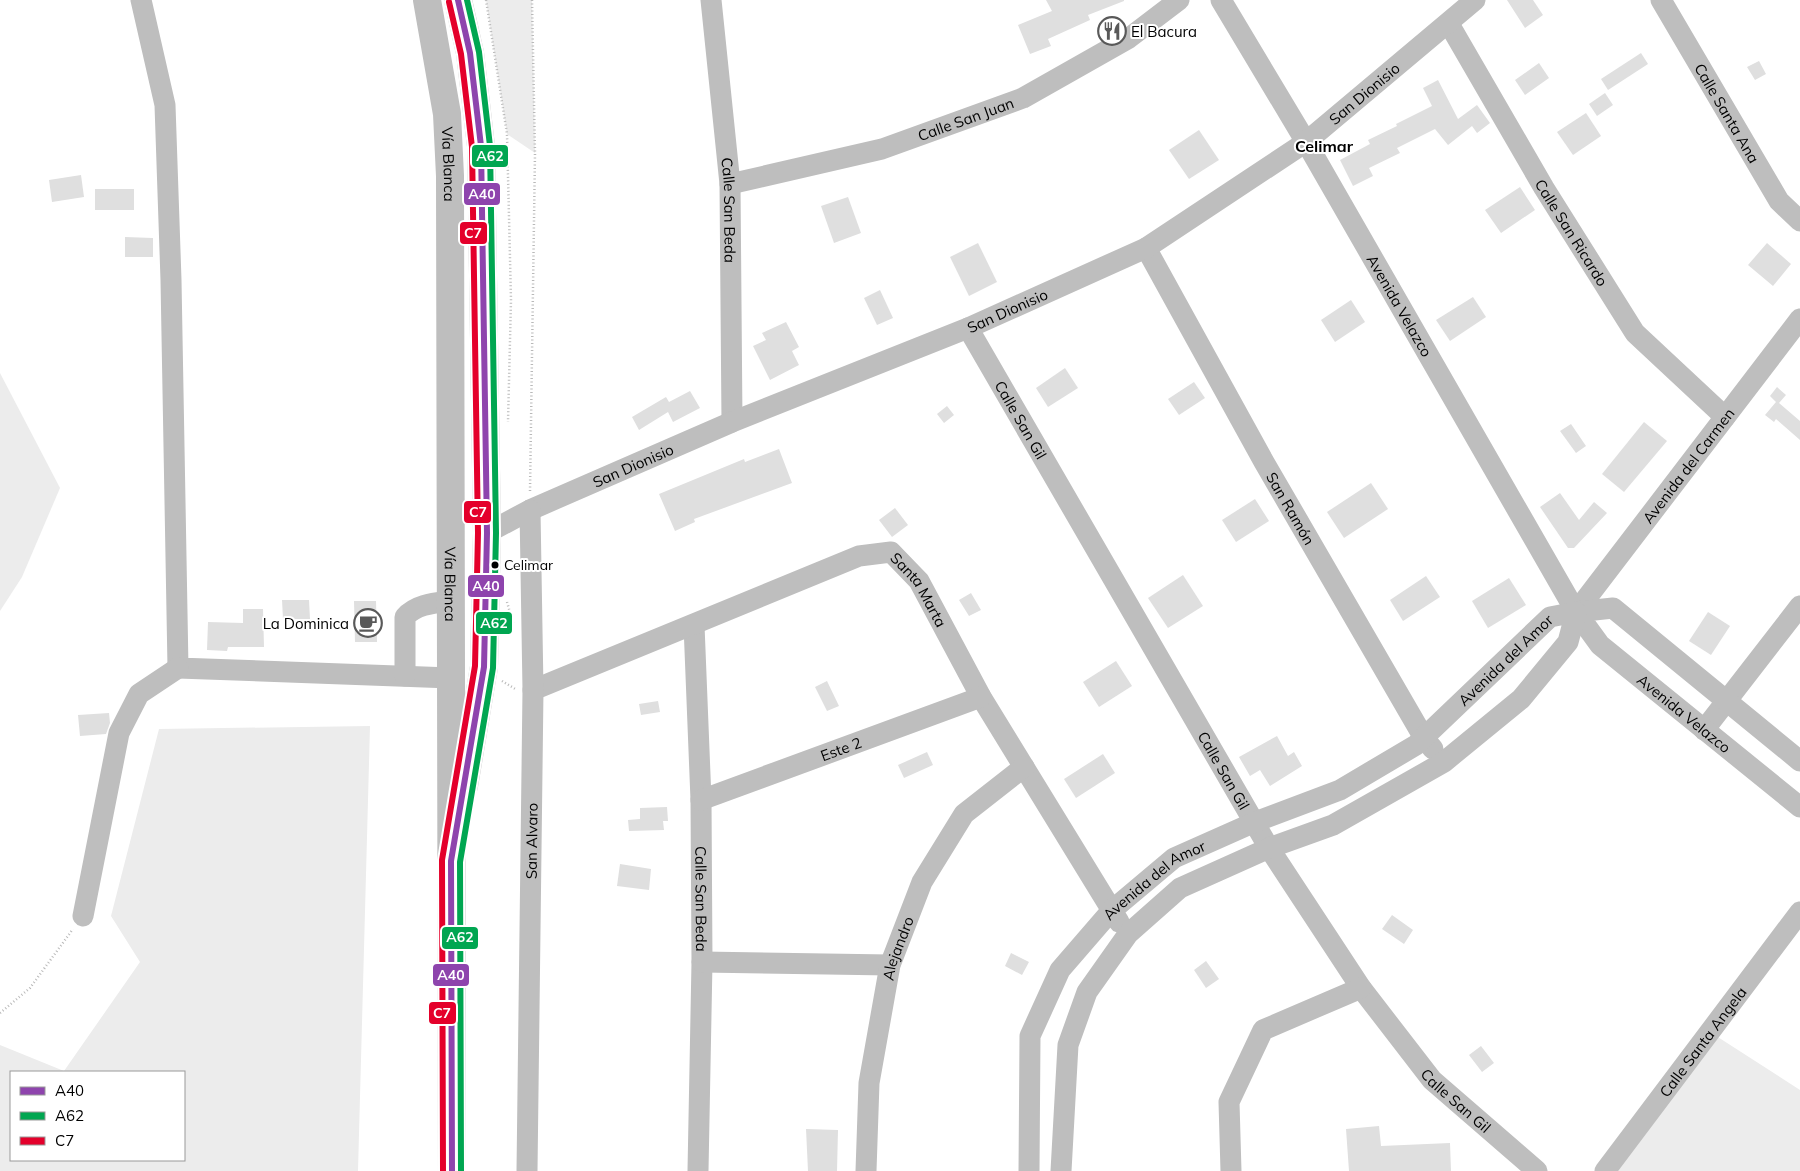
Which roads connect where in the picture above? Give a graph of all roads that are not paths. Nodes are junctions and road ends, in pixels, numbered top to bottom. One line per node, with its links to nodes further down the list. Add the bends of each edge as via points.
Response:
1 (141, 0): 24 (street, via 165,105 172,290)
2 (428, 0): 20 (highway, Vía Blanca, via 447,114 450,176)
3 (458, 0): 19 (highway, via 470,53 481,146)
4 (712, 0): 11 (street, Calle San Beda)
5 (1179, 0): 11 (street, Calle San Juan, via 1129,38 1022,98 882,148)
6 (1221, 0): 10 (street, Avenida Velazco)
7 (1475, 0): 9 (street, San Dionisio)
8 (1661, 0): 12 (street, Calle Santa Ana, via 1779,201)
9 (1449, 24): 10 (street, San Dionisio); 16 (street, Calle San Ricardo, via 1544,188 1634,333)
10 (1306, 142): 13 (street, San Dionisio); 22 (street, Avenida Velazco)
11 (730, 184): 17 (street, Calle San Beda)
12 (1800, 220)
13 (1146, 248): 15 (street, San Dionisio); 31 (street, San Ramón, via 1264,462)
14 (1800, 319): 16 (street, Avenida del Carmen)
15 (968, 328): 17 (street, San Dionisio); 37 (street, Calle San Gil)
16 (1725, 417): 22 (street, Avenida del Carmen)
17 (732, 422): 18 (street, San Dionisio)
18 (530, 510): 19 (street, San Dionisio); 27 (street, San Alvaro)
19 (487, 533): 39 (highway, via 484,667)
20 (451, 601): 25 (street, via 410,610 405,617); 26 (highway, Vía Blanca)
21 (1800, 606): 29 (street)
22 (1576, 612): 29 (street, via 1612,608); 30 (street, Avenida Velazco, via 1600,645); 31 (street, Avenida del Amor, via 1550,617); 33 (street, Avenida del Amor, via 1568,642 1520,699)
23 (694, 625): 27 (street, Santa Marta); 28 (street, Santa Marta, via 859,556 891,552 919,581); 35 (street, Calle San Beda)
24 (178, 668): 25 (street); 42 (street, via 139,694 119,733)
25 (404, 676): 26 (street)
26 (451, 678): 39 (highway, Vía Blanca)
27 (533, 690): 48 (street, San Alvaro)
28 (981, 697): 34 (street, Santa Marta); 35 (street, Este 2)
29 (1726, 701): 30 (street); 32 (street)
30 (1704, 730): 36 (street, Avenida Velazco)
31 (1424, 738): 33 (street, San Ramón); 37 (street, Avenida del Amor, via 1340,790)
32 (1800, 761)
33 (1444, 762): 38 (street, Avenida del Amor, via 1333,826)
34 (1024, 767): 40 (street, Santa Marta); 45 (street, Alejandro, via 964,814 922,882)
35 (701, 800): 44 (street, Calle San Beda)
36 (1800, 807)
37 (1255, 822): 38 (street, Calle San Gil); 40 (street, Avenida del Amor, via 1174,858)
38 (1268, 848): 43 (street, Avenida del Amor, via 1180,888); 46 (street, Calle San Gil)
39 (451, 861): 47 (highway, Vía Blanca)
40 (1111, 911): 43 (street, Santa Marta); 51 (street, Avenida del Amor, via 1060,970 1030,1036)
41 (1800, 912): 55 (street, Calle Santa Angela)
42 (83, 916)
43 (1128, 934): 52 (street, Avenida del Amor, via 1087,992 1068,1045)
44 (702, 962): 45 (street); 49 (street, Calle San Beda)
45 (890, 965): 50 (street, Alejandro, via 869,1083)
46 (1361, 988): 53 (street, via 1263,1030 1229,1102); 54 (street, Calle San Gil, via 1432,1080)
47 (452, 1171)
48 (527, 1171)
49 (698, 1171)
50 (866, 1171)
51 (1028, 1171)
52 (1062, 1171)
53 (1230, 1171)
54 (1536, 1171)
55 (1605, 1171)

